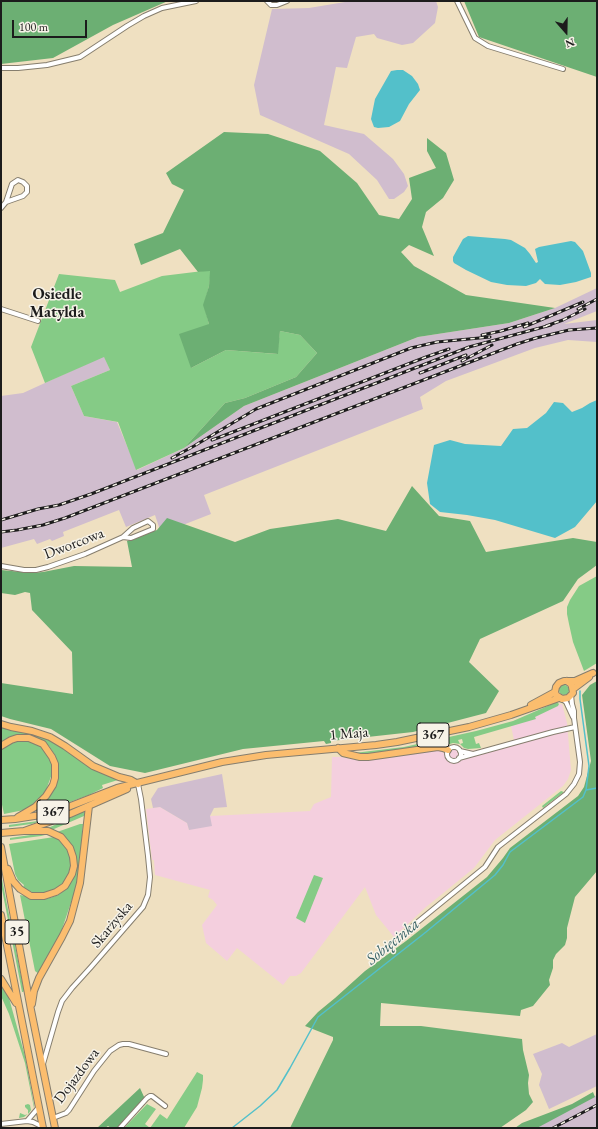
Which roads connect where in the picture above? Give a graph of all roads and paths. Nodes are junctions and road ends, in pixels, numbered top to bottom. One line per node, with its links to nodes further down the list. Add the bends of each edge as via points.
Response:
1 (196, 1): 5 (street, via 162,8 144,16 80,57 47,65)
2 (267, 1): 3 (street, via 271,5)
3 (287, 1)
4 (457, 1): 6 (street, via 475,38 488,46)
5 (1, 68)
6 (563, 69)
7 (6, 202): 7 (street, via 12,184 18,180 27,186 27,192 23,196); 8 (street)
8 (1, 208)
9 (1, 309): 10 (street)
10 (38, 321)
11 (123, 537): 11 (street, Dworcowa, via 131,538 153,529 153,525 149,521 133,528); 12 (street, Dworcowa, via 85,554 36,570)
12 (1, 566)
13 (595, 672): 14 (main road, 367, via 575,681); 15 (main road, 367)
14 (567, 681): 15 (main road, via 571,684); 16 (main road, 367, via 557,684)
15 (572, 692): 16 (main road, 367, via 568,698); 17 (street)
16 (559, 696): 17 (street, via 566,702); 21 (main road, 1 Maja / 367, via 497,720 397,742)
17 (574, 718): 19 (street)
18 (1, 724): 26 (main road, via 50,737 93,766)
19 (575, 727): 24 (street); 35 (street, via 580,762 579,774 566,794 498,847 485,867)
20 (1, 746): 28 (main road, via 17,738 29,738 43,744 55,764 55,778 46,796 35,807)
21 (338, 748): 22 (main road, via 343,753 360,757 438,747); 26 (main road, 1 Maja / 367, via 222,762)
22 (448, 750): 23 (street, via 454,747); 25 (street, via 450,760)
23 (460, 751): 24 (street); 25 (street)
24 (474, 754): 25 (street)
25 (459, 758)
26 (138, 784): 27 (main road, 1 Maja / 367); 28 (main road, 1 Maja / 367, via 117,788 47,814); 42 (street, Skarżyska, via 149,866 148,895 143,907 62,1001)
27 (89, 806): 30 (main road, 1 Maja / 367); 40 (main road, via 80,883 70,921 39,978)
28 (15, 819): 29 (main road, 1 Maja / 367)
29 (1, 820)
30 (24, 831): 31 (main road, 1 Maja / 367); 33 (main road, via 48,831 64,840 74,861 72,874 65,886 51,894 31,896 13,881)
31 (1, 833)
32 (1, 847): 33 (main road, 35)
33 (2, 855): 37 (main road, 35)
34 (1, 915): 38 (main road, 35)
35 (398, 940)
36 (1, 980): 39 (main road)
37 (29, 997): 38 (main road); 40 (main road, 35)
38 (17, 999): 39 (main road, 35)
39 (19, 1008): 44 (main road, 35)
40 (31, 1010): 42 (main road, 35)
41 (166, 1054): 45 (street, Dojazdowa, via 129,1044 123,1044 110,1051 69,1110)
42 (43, 1067): 45 (main road, 35)
43 (165, 1106): 50 (street, via 150,1096)
44 (39, 1107): 46 (street); 48 (main road, 35)
45 (53, 1118): 49 (main road, 35)
46 (27, 1121): 47 (street); 48 (street)
47 (1, 1124)
48 (43, 1127)
49 (55, 1128)
50 (120, 1128)

